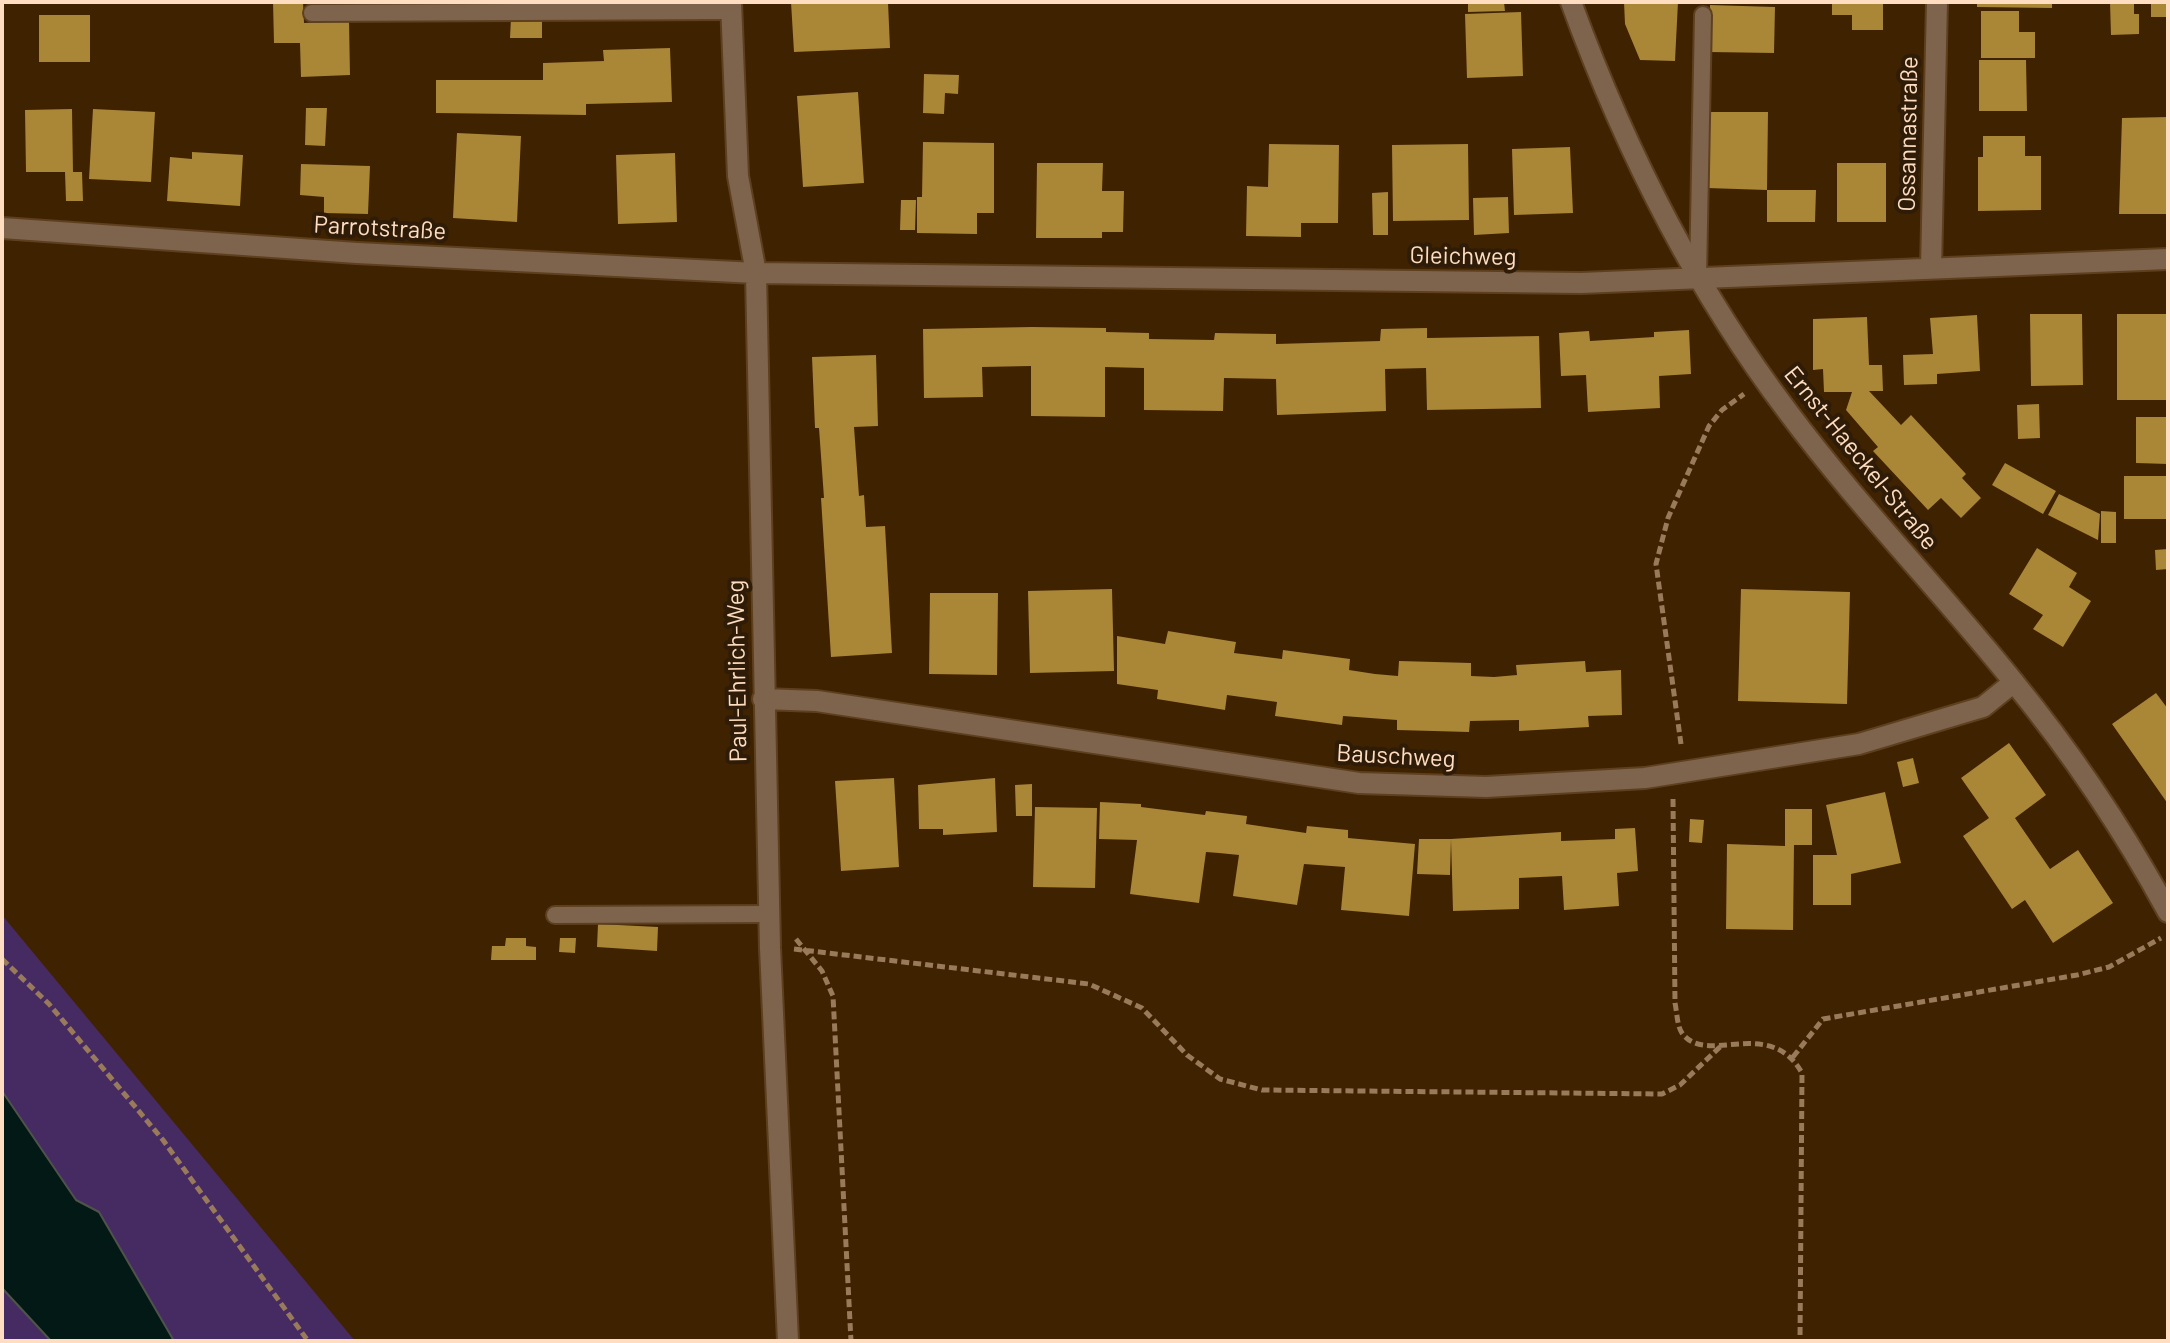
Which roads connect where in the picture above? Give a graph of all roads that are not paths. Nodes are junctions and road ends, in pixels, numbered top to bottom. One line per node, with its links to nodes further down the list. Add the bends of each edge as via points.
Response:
1 (1571, 2): 10 (street, Ernst-Haeckel-Straße, via 1599,77)
2 (1937, 2): 8 (street, Ossannastraße)
3 (731, 7): 4 (lane); 9 (street, Paul-Ehrlich-Weg, via 738,176)
4 (312, 13)
5 (1703, 15): 10 (lane)
6 (2, 228): 9 (street, Parrotstraße)
7 (2168, 259): 8 (street, Gleichweg)
8 (1931, 268): 10 (street, Gleichweg)
9 (756, 273): 10 (street, Gleichweg, via 1581,283); 12 (street, Paul-Ehrlich-Weg)
10 (1698, 278): 11 (street, Ernst-Haeckel-Straße, via 1764,378 1869,512)
11 (2014, 682): 12 (street, Bauschweg, via 1983,707 1859,744 1679,773 1486,787 1359,783 817,701); 13 (street, Ernst-Haeckel-Straße, via 2111,817)
12 (763, 699): 14 (street, Paul-Ehrlich-Weg)
13 (2168, 912)
14 (769, 914): 15 (lane); 16 (street, Paul-Ehrlich-Weg)
15 (555, 915)
16 (788, 1341)

